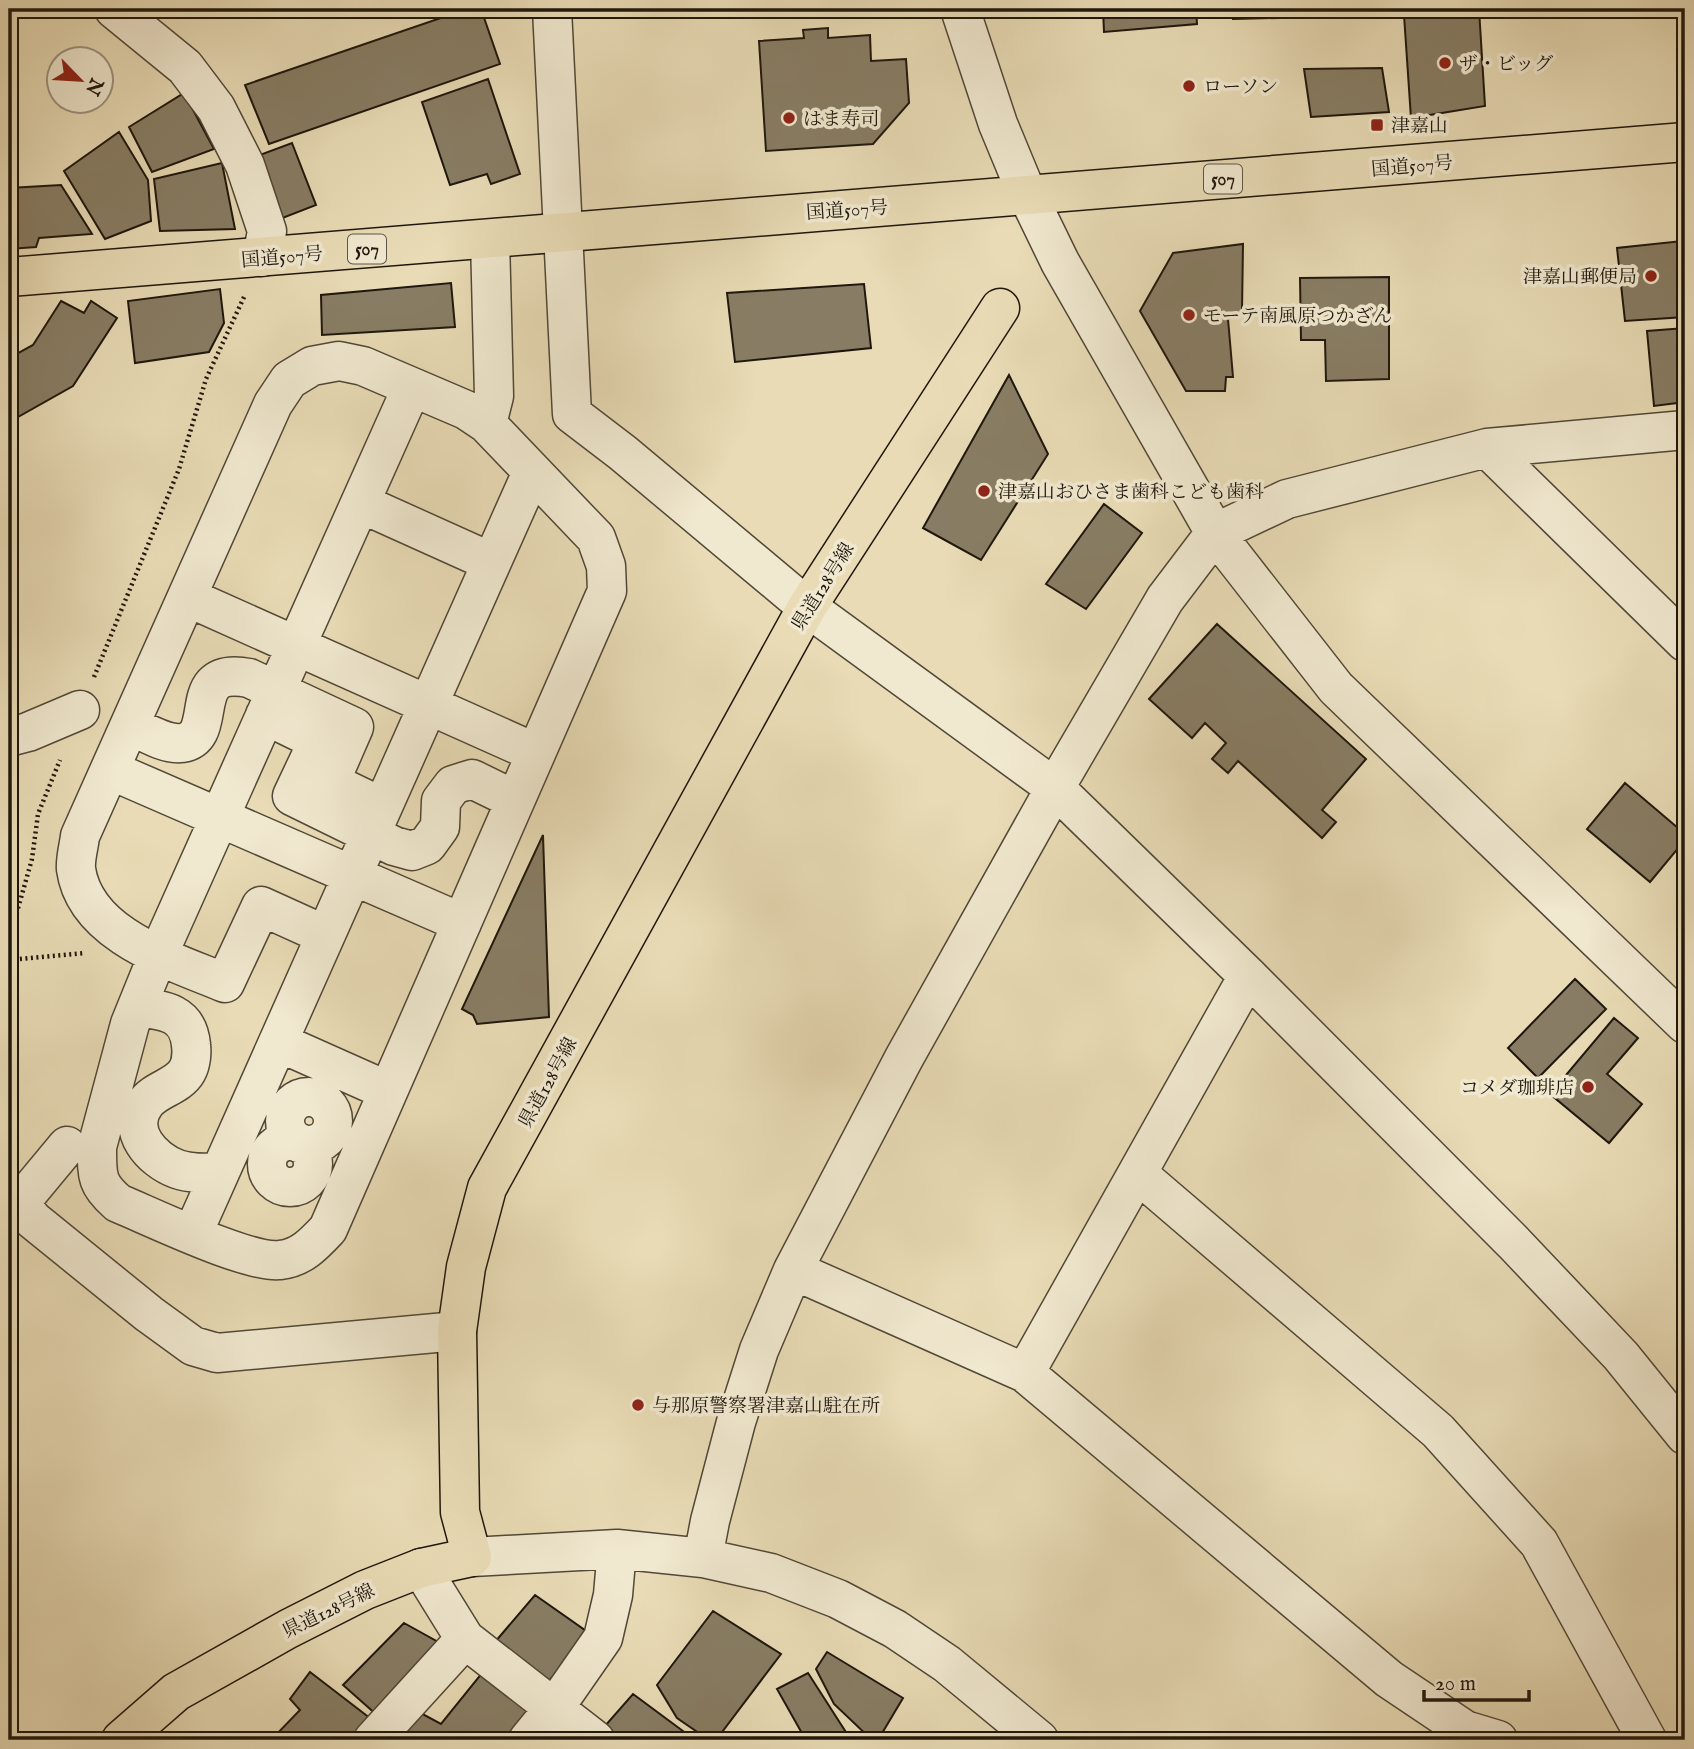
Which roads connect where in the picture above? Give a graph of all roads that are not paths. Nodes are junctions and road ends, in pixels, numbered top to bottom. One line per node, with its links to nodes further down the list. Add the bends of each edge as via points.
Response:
1 (114, 9): 8 (street, via 185,66 216,108 245,165 267,231)
2 (552, 9): 6 (street)
3 (960, 9): 5 (street)
4 (1685, 142): 5 (main road, 国道507号 / 507)
5 (1027, 194): 6 (main road, 国道507号 / 507); 17 (street, via 1070,281)
6 (564, 233): 7 (main road, 国道507号 / 507); 20 (street, via 572,414)
7 (490, 239): 8 (main road, 国道507号 / 507); 12 (street, via 494,396)
8 (262, 257): 9 (main road, 国道507号 / 507)
9 (9, 277)
10 (1000, 308): 20 (main road, 県道128号線)
11 (412, 387): 12 (street); 16 (street); 19 (street, via 339,361 312,366 289,380 273,404)
12 (487, 424): 15 (street)
13 (1685, 430): 14 (street)
14 (1487, 448): 17 (street, via 1287,499); 21 (street)
15 (532, 472): 18 (street); 28 (street, via 596,538 606,566 607,591)
16 (360, 503): 18 (street); 22 (street)
17 (1215, 533): 30 (street, via 1165,599); 40 (street, via 1336,688)
18 (491, 562): 24 (street)
19 (187, 597): 22 (street); 26 (street)
20 (807, 607): 30 (street); 51 (main road, 県道128号線, via 488,1188 466,1267)
21 (1685, 642)
22 (296, 646): 23 (street); 24 (street)
23 (271, 703): 26 (street, via 249,678 234,675 217,680 207,692 203,724 183,743); 32 (street); 33 (street, via 318,741 292,796)
24 (428, 704): 28 (street); 33 (street)
25 (80, 710): 27 (street)
26 (130, 725): 29 (street)
27 (9, 737)
28 (536, 753): 31 (street)
29 (110, 770): 32 (street); 37 (street, via 80,836 76,868 85,896 102,921)
30 (1055, 788): 38 (street); 50 (street, via 904,1058)
31 (515, 800): 33 (street, via 472,779 453,785 441,801 440,827 427,845 412,851); 35 (street)
32 (219, 818): 34 (street); 37 (street)
33 (376, 821): 34 (street)
34 (352, 876): 35 (street); 36 (street)
35 (461, 923): 43 (street)
36 (326, 935): 37 (street, via 261,906 225,982); 41 (street)
37 (158, 955): 39 (street)
38 (1248, 976): 47 (street); 53 (street, via 1514,1243 1621,1356)
39 (137, 1007): 46 (street, via 160,1009 180,1018 190,1034 192,1053 187,1072 146,1101 138,1115 139,1134 148,1150 164,1162 197,1173); 49 (street, via 97,1147 102,1189 118,1203)
40 (1685, 1024)
41 (278, 1042): 42 (street); 46 (street)
42 (327, 1083): 43 (street); 44 (street, via 330,1132 320,1143)
43 (388, 1091): 49 (street, via 328,1229 307,1251 280,1260 256,1259)
44 (298, 1142)
45 (67, 1146): 48 (street)
46 (220, 1172): 49 (street)
47 (1138, 1174): 52 (street); 66 (street, via 1438,1431 1539,1543)
48 (15, 1210): 51 (street, via 192,1346 218,1353)
49 (193, 1234)
50 (793, 1270): 52 (street); 56 (street, via 759,1350 736,1422)
51 (457, 1331): 55 (main road, 県道128号線, via 460,1512)
52 (1025, 1373): 60 (street, via 1388,1679)
53 (1685, 1435)
54 (617, 1549): 55 (street); 56 (street); 59 (street, via 603,1638)
55 (472, 1557): 57 (main road, 県道128号線)
56 (703, 1558): 65 (street, via 771,1573 838,1599 895,1629 947,1664)
57 (421, 1568): 58 (street); 61 (main road, 県道128号線, via 321,1612 176,1692)
58 (465, 1639): 59 (street); 62 (street)
59 (555, 1707): 63 (street); 64 (street)
60 (1475, 1737)
61 (121, 1740)
62 (373, 1740)
63 (528, 1740)
64 (595, 1740)
65 (1039, 1740)
66 (1647, 1740)

